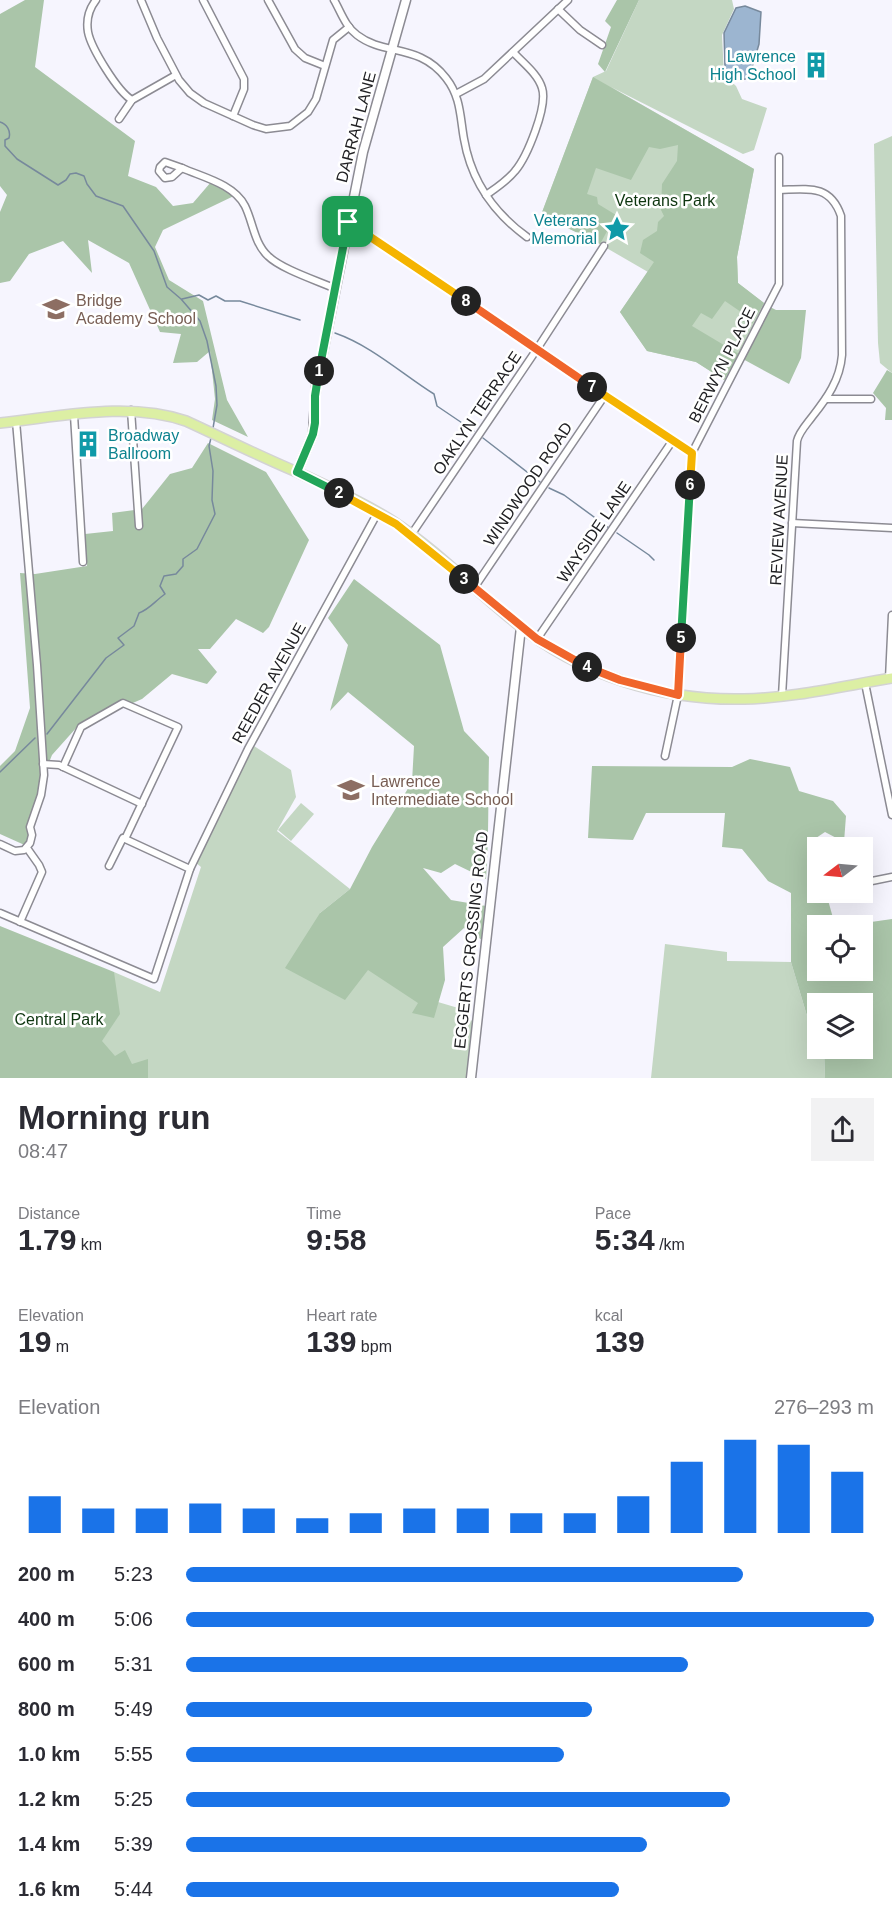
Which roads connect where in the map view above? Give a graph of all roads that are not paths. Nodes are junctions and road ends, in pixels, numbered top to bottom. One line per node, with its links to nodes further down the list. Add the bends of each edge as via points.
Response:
1 (96, 0): 16 (street, via 89,14 90,38 115,84)
2 (141, 0): 14 (street)
3 (203, 0): 17 (street, via 244,79)
4 (268, 0): 13 (street, via 295,48 305,58)
5 (334, 0): 9 (street)
6 (406, 0): 11 (street, DARRAH LANE)
7 (568, 0): 8 (street)
8 (558, 9): 10 (street); 12 (street)
9 (349, 27): 11 (street, via 363,39); 13 (street, via 333,40)
10 (602, 45)
11 (393, 48): 15 (street, via 432,64); 23 (street, DARRAH LANE, via 365,144)
12 (513, 52): 15 (street, via 484,79); 22 (street, via 540,82 543,108 520,164)
13 (325, 66): 17 (street, via 312,106 296,123 266,129)
14 (176, 75): 16 (street); 17 (street, via 197,99)
15 (456, 94): 22 (street, via 469,159)
16 (132, 100): 18 (street)
17 (233, 116)
18 (119, 119)
19 (779, 160): 21 (street, BERWYN PLACE)
20 (182, 168): 26 (street, via 236,194 245,206 261,248 271,259)
21 (780, 190): 29 (street, REVIEW AVENUE, via 821,191 832,199 840,216 841,360); 36 (street, BERWYN PLACE, via 779,284)
22 (486, 195): 24 (street)
23 (348, 222): 26 (street, DARRAH LANE); 27 (street)
24 (528, 237)
25 (604, 246): 27 (street, OAKLYN TERRACE)
26 (336, 289): 37 (street, DARRAH LANE, via 316,387 313,434)
27 (537, 349): 28 (street); 42 (street, OAKLYN TERRACE)
28 (605, 395): 35 (street); 44 (street, WINDWOOD ROAD)
29 (826, 399): 30 (street); 39 (street, REVIEW AVENUE, via 798,436)
30 (872, 399)
31 (131, 410): 32 (main road); 37 (main road, via 173,416); 40 (street)
32 (74, 415): 33 (main road); 43 (street)
33 (16, 421): 34 (main road); 53 (street)
34 (0, 423)
35 (673, 440): 36 (street); 47 (street, WAYSIDE LANE)
36 (692, 453): 50 (street, BERWYN PLACE)
37 (297, 472): 38 (main road)
38 (378, 512): 42 (main road); 61 (street, REEDER AVENUE, via 248,749)
39 (792, 523): 41 (street); 51 (street, REVIEW AVENUE)
40 (140, 526)
41 (892, 528)
42 (411, 535): 44 (main road)
43 (83, 562)
44 (474, 588): 46 (main road)
45 (892, 615): 48 (street)
46 (521, 627): 47 (main road); 66 (street, EGGERTS CROSSING ROAD)
47 (537, 639): 50 (main road, via 603,674)
48 (890, 679): 49 (main road)
49 (865, 682): 51 (main road); 56 (street)
50 (678, 695): 51 (main road, via 721,699); 52 (street, BERWYN PLACE)
51 (782, 696)
52 (665, 756)
53 (43, 764): 54 (street); 59 (street, via 41,795)
54 (63, 767): 55 (street); 55 (street, via 81,727 123,703 178,727)
55 (141, 804): 57 (street)
56 (892, 815)
57 (125, 839): 60 (street); 61 (street)
58 (0, 844): 59 (street, via 15,851)
59 (27, 848): 65 (street, via 42,872)
60 (109, 866)
61 (190, 869): 65 (street, REEDER AVENUE, via 154,979)
62 (892, 877): 63 (street)
63 (873, 881)
64 (0, 913): 65 (street)
65 (20, 922)
66 (471, 1078)

